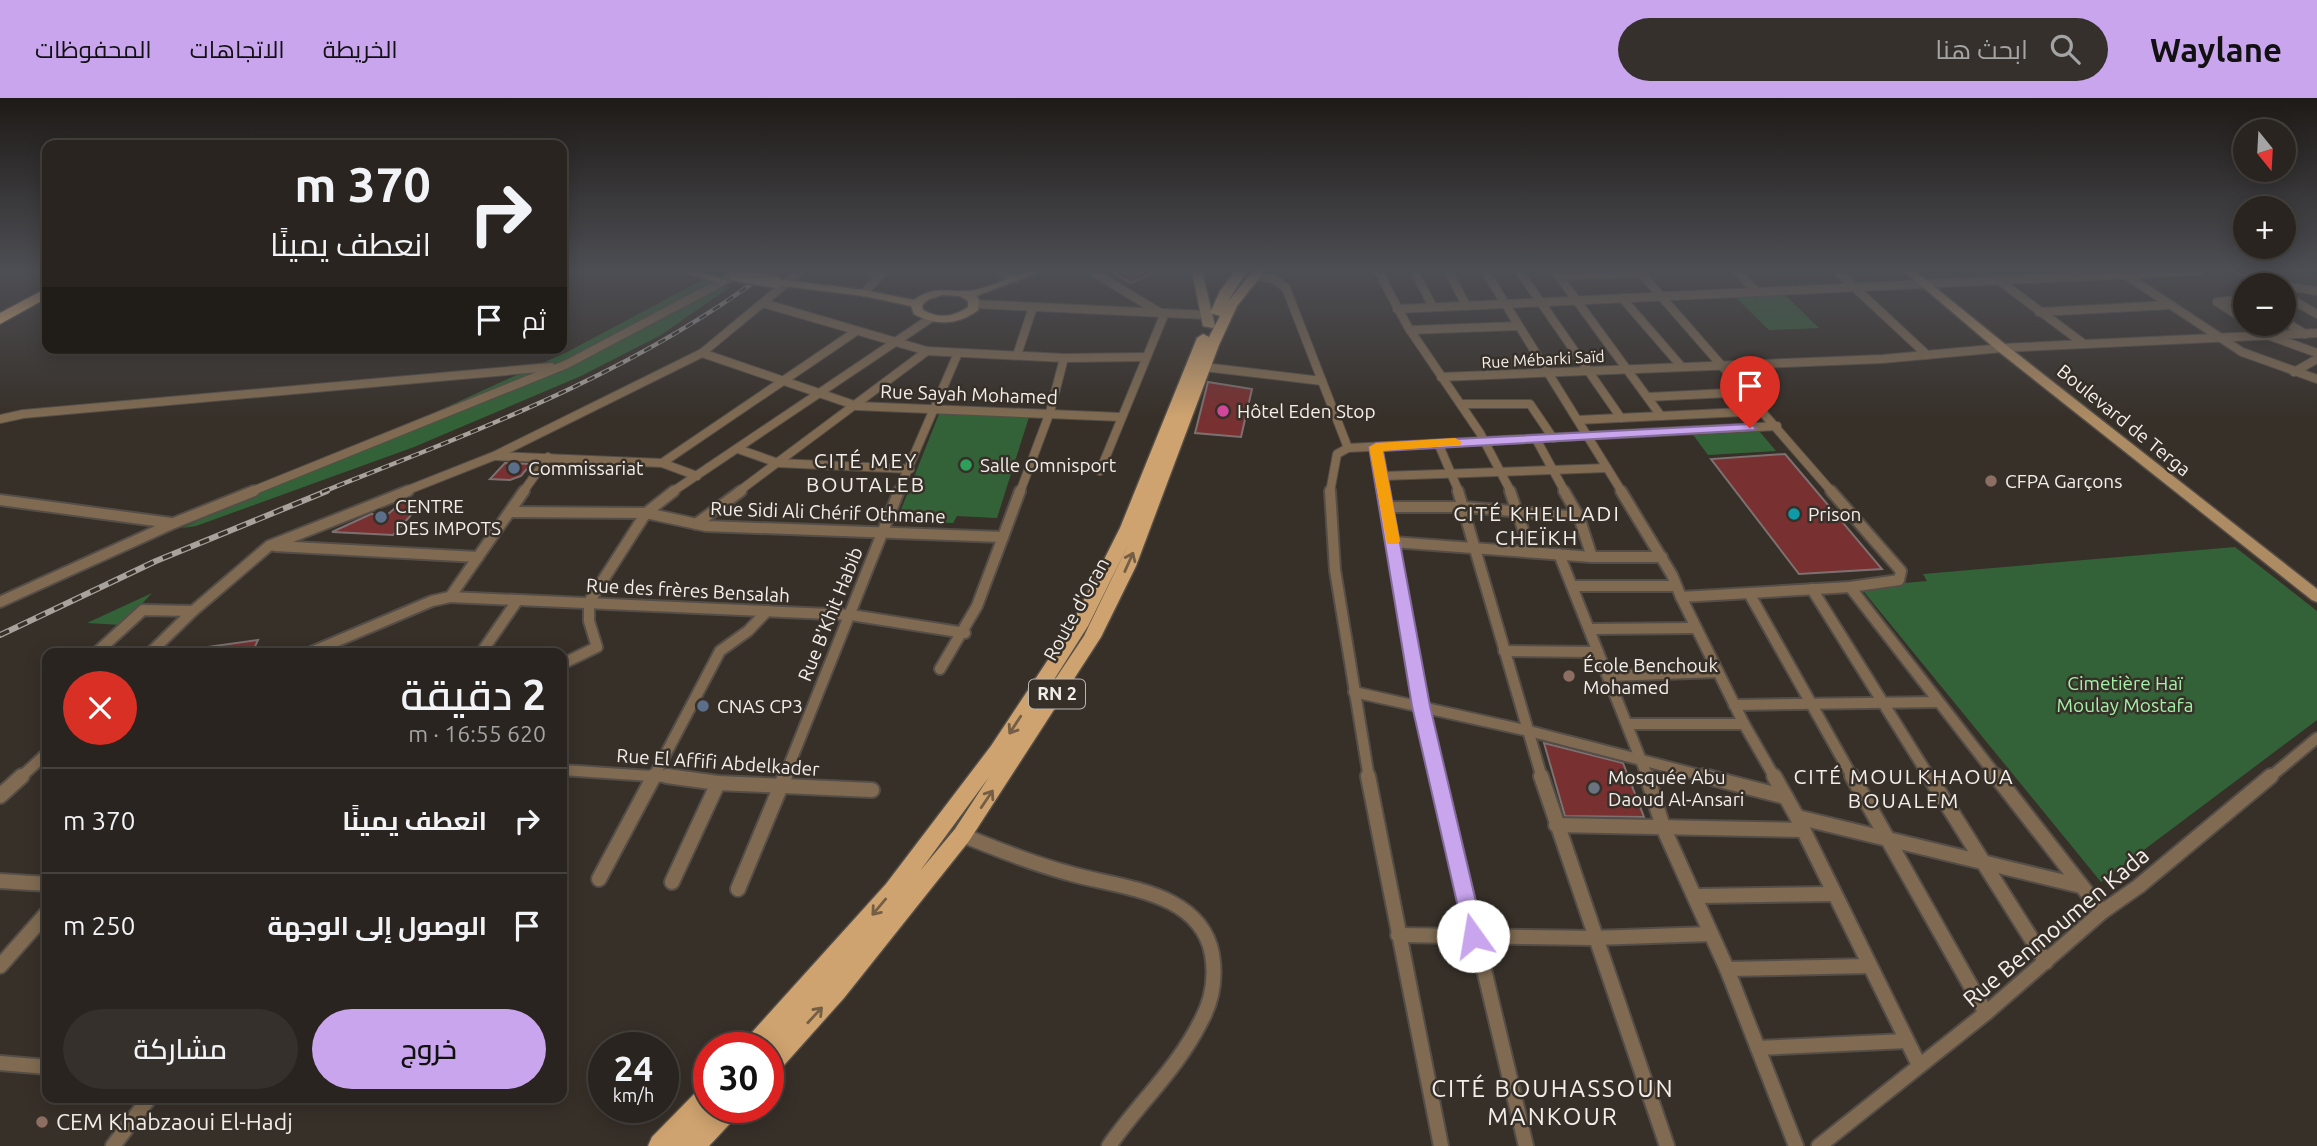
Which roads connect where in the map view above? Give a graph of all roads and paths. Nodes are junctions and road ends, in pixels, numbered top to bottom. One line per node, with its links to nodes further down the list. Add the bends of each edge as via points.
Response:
1 (648, 320): 42 (street)
2 (743, 320): 34 (street)
3 (817, 320): 23 (street)
4 (928, 320): 29 (street)
5 (1029, 320): 36 (street)
6 (1162, 320): 38 (street)
7 (1208, 320): 176 (main road, Route d'Oran / RN 2, one-way to 176, via 1128,528 1079,626 998,751 902,880)
8 (1225, 320): 44 (main road, Route d'Oran / RN 2)
9 (1298, 320): 51 (street)
10 (1404, 320): 22 (street)
11 (1514, 320): 20 (street)
12 (1551, 320): 46 (street)
13 (1590, 320): 45 (street)
14 (1641, 320): 43 (street)
15 (1682, 320): 41 (street)
16 (1890, 320): 37 (street)
17 (1968, 320): 31 (street, Boulevard de Terga)
18 (2050, 320): 30 (street)
19 (2193, 320): 28 (street)
20 (1518, 326): 22 (street); 47 (street)
21 (2296, 328): 25 (street)
22 (1410, 330): 49 (street)
23 (855, 332): 29 (street); 52 (street)
24 (2317, 333): 25 (street, Rue Mébarki Saïd)
25 (2305, 334): 26 (street, Rue Mébarki Saïd)
26 (2296, 335)
27 (2270, 336): 28 (street, Rue Mébarki Saïd); 33 (street)
28 (2221, 338): 30 (street, Rue Mébarki Saïd); 48 (street, via 2249,356)
29 (894, 343): 32 (street); 54 (street)
30 (2084, 344): 31 (street, Rue Mébarki Saïd)
31 (2002, 348): 37 (street, Rue Mébarki Saïd); 112 (street, Boulevard de Terga)
32 (927, 351): 35 (street); 57 (street)
33 (2317, 353)
34 (702, 354): 52 (street, Rue Sayah Mohamed); 75 (street)
35 (958, 354): 36 (street); 58 (street, Rue B'Khit Habib)
36 (1017, 355): 39 (street)
37 (1927, 355): 41 (street, Rue Mébarki Saïd)
38 (1144, 357): 39 (street); 62 (street)
39 (1064, 358): 60 (street)
40 (2317, 359): 48 (street)
41 (1722, 364): 43 (street, Rue Mébarki Saïd); 53 (street)
42 (567, 365): 65 (street, via 34,413); 94 (street)
43 (1681, 366): 45 (street, Rue Mébarki Saïd)
44 (1204, 368): 51 (street); 154 (main road, Route d'Oran / RN 2, one-way to 44, via 1092,637 1128,566)
45 (1628, 368): 46 (street, Rue Mébarki Saïd); 55 (street)
46 (1587, 370): 47 (street, Rue Mébarki Saïd); 63 (street)
47 (1545, 372): 49 (street, Rue Mébarki Saïd); 64 (street)
48 (2294, 372): 50 (street)
49 (1441, 377): 56 (street)
50 (2317, 379)
51 (1322, 381): 72 (street)
52 (780, 382): 54 (street, Rue Sayah Mohamed); 77 (street)
53 (1747, 392): 55 (street); 59 (street)
54 (818, 394): 57 (street, Rue Sayah Mohamed); 74 (street)
55 (1648, 397): 61 (street)
56 (1461, 404): 68 (street, via 1530,404); 70 (street)
57 (857, 406): 58 (street, Rue Sayah Mohamed); 78 (street)
58 (936, 407): 60 (street, Rue Sayah Mohamed); 80 (street, Rue B'Khit Habib)
59 (1763, 411): 61 (street); 66 (street)
60 (1051, 412): 62 (street, Rue Sayah Mohamed); 97 (street)
61 (1661, 416): 63 (street)
62 (1121, 417): 82 (street)
63 (1621, 418): 64 (street)
64 (1578, 420): 67 (street)
65 (0, 421)
66 (1777, 426): 67 (street); 107 (street, via 1901,571 1899,580)
67 (1588, 436): 68 (street); 79 (street)
68 (1553, 438): 69 (street)
69 (1536, 439): 70 (street); 81 (street)
70 (1487, 441): 71 (street); 83 (street)
71 (1438, 443): 73 (street); 84 (street)
72 (1348, 447): 73 (street); 132 (street, via 1337,454 1330,486 1334,557)
73 (1376, 447): 86 (street)
74 (738, 449): 78 (street); 85 (street)
75 (494, 456): 76 (street); 99 (street)
76 (548, 457): 77 (street); 91 (street)
77 (662, 463): 85 (street)
78 (778, 463): 80 (street); 95 (street)
79 (1607, 468): 81 (street); 105 (street)
80 (910, 469): 96 (street, Rue B'Khit Habib)
81 (1553, 470): 83 (street); 93 (street)
82 (1100, 471)
83 (1501, 471): 84 (street); 90 (street)
84 (1452, 473): 86 (street); 89 (street)
85 (696, 476): 92 (street)
86 (1383, 476): 88 (street)
87 (0, 500): 94 (street)
88 (1388, 507): 89 (street); 98 (street)
89 (1465, 507): 90 (street); 100 (street)
90 (1521, 510): 93 (street); 101 (street)
91 (512, 512): 92 (street, Rue Sidi Ali Chérif Othmane); 103 (street)
92 (646, 513): 95 (street, Rue Sidi Ali Chérif Othmane); 115 (street)
93 (1579, 517): 104 (street)
94 (174, 523): 114 (street)
95 (696, 524): 96 (street, Rue Sidi Ali Chérif Othmane)
96 (881, 533): 97 (street, Rue Sidi Ali Chérif Othmane); 118 (street, Rue B'Khit Habib)
97 (1003, 537): 121 (street, via 986,591)
98 (1393, 542): 100 (street); 137 (street)
99 (269, 545): 103 (street); 116 (street)
100 (1472, 547): 101 (street); 126 (street)
101 (1530, 550): 102 (street)
102 (1559, 554): 104 (street); 106 (street)
103 (478, 556): 111 (street)
104 (1592, 556): 105 (street)
105 (1662, 557): 109 (street)
106 (1573, 586): 109 (street); 120 (street)
107 (1850, 587): 108 (street); 133 (street)
108 (1812, 590): 110 (street); 134 (street)
109 (1679, 591): 110 (street); 119 (street)
110 (1750, 594): 136 (street)
111 (450, 597): 113 (street, Rue des frères Bensalah); 124 (street)
112 (2317, 597)
113 (517, 601): 115 (street, Rue des frères Bensalah); 125 (street)
114 (0, 602)
115 (589, 602): 117 (street, Rue des frères Bensalah); 128 (street, via 597,648)
116 (193, 611): 122 (street, via 143,610); 123 (street)
117 (767, 611): 118 (street, Rue des frères Bensalah); 145 (street, via 720,651)
118 (851, 615): 121 (street, Rue des frères Bensalah); 147 (street, Rue B'Khit Habib)
119 (1696, 628): 120 (street); 130 (street)
120 (1589, 629): 127 (street)
121 (965, 633): 129 (street)
122 (101, 648)
123 (155, 648)
124 (321, 648)
125 (484, 648)
126 (1504, 651): 127 (street); 140 (street)
127 (1598, 652): 131 (street)
128 (567, 662)
129 (940, 669)
130 (1718, 672): 131 (street); 135 (street)
131 (1609, 676): 138 (street)
132 (1354, 692): 137 (street); 168 (street)
133 (1938, 702): 134 (street); 161 (street)
134 (1885, 704): 136 (street); 156 (street)
135 (1734, 705): 136 (street); 139 (street)
136 (1814, 705): 155 (street)
137 (1421, 706): 140 (street); 169 (street)
138 (1628, 724): 139 (street); 143 (street)
139 (1744, 724): 150 (street)
140 (1529, 732): 143 (street); 152 (street)
141 (2317, 738): 165 (street, Rue Benmoumen Kada)
142 (42, 758): 149 (street)
143 (1643, 763): 150 (street); 153 (street)
144 (567, 770): 145 (street, Rue El Affifi Abdelkader)
145 (653, 774): 146 (street, Rue El Affifi Abdelkader); 157 (street)
146 (718, 783): 147 (street, Rue El Affifi Abdelkader); 159 (street)
147 (779, 785): 148 (street, Rue El Affifi Abdelkader); 162 (street, Rue B'Khit Habib)
148 (872, 790)
149 (0, 796)
150 (1786, 797): 151 (street)
151 (1800, 823): 153 (street); 155 (street); 163 (street)
152 (1556, 825): 153 (street); 170 (street)
153 (1663, 827): 164 (street)
154 (962, 835): 178 (main road, Route d'Oran / RN 2, one-way to 154, via 836,991); 189 (street, via 1073,875 1168,902 1186,911 1212,950 1216,971 1201,1022)
155 (1889, 838): 156 (street); 175 (street)
156 (1985, 863): 161 (street); 171 (street)
157 (599, 880)
158 (0, 881): 160 (street)
159 (672, 883)
160 (42, 884)
161 (2081, 886): 165 (street)
162 (738, 889)
163 (1833, 894): 164 (street); 173 (street)
164 (1696, 896): 167 (street)
165 (2102, 912): 171 (street, Rue Benmoumen Kada)
166 (42, 918): 172 (street)
167 (1710, 934): 170 (street); 174 (street)
168 (1398, 935): 169 (street); 190 (street)
169 (1473, 936): 170 (street); 191 (street)
170 (1594, 938): 192 (street)
171 (2046, 962): 175 (street, Rue Benmoumen Kada)
172 (0, 966)
173 (1869, 966): 174 (street); 177 (street)
174 (1727, 969): 179 (street)
175 (1986, 1013): 181 (street, Rue Benmoumen Kada)
176 (768, 1032)
177 (1906, 1041): 179 (street); 181 (street)
178 (784, 1048)
179 (1758, 1048): 193 (street)
180 (0, 1063): 182 (street)
181 (1920, 1065): 194 (street, Rue Benmoumen Kada)
182 (42, 1067)
183 (145, 1103): 186 (street)
184 (693, 1113): 187 (main road)
185 (714, 1123): 188 (main road)
186 (113, 1146)
187 (661, 1146)
188 (692, 1146)
189 (1109, 1146)
190 (1441, 1146)
191 (1526, 1146)
192 (1667, 1146)
193 (1796, 1146)
194 (1819, 1146)

